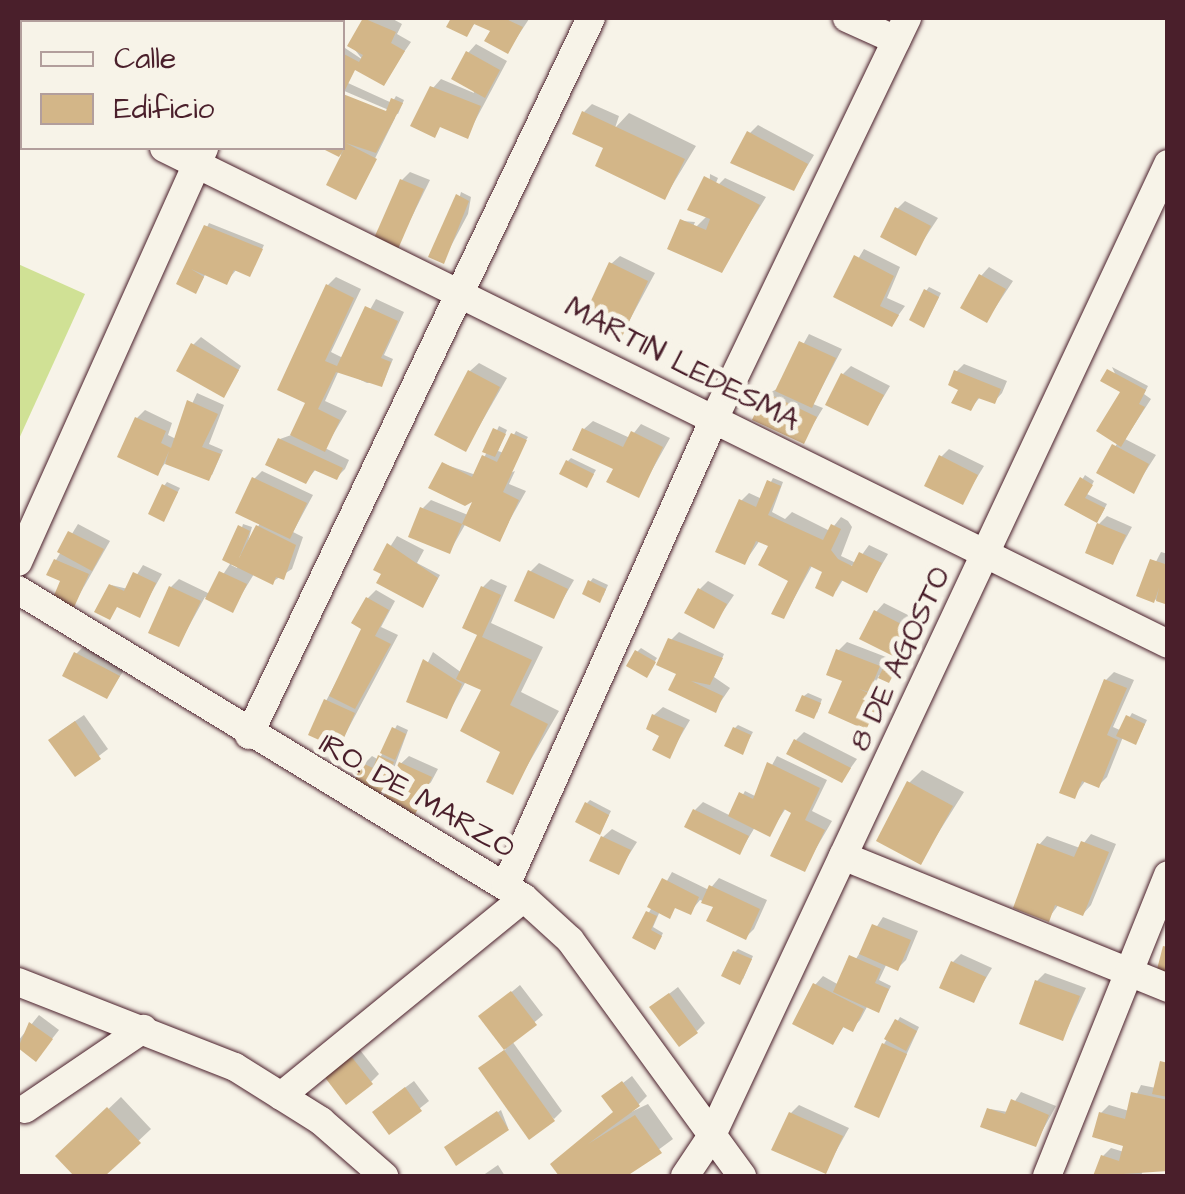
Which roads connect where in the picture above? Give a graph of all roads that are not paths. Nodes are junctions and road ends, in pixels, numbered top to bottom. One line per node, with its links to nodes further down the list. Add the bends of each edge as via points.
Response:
1 (592, 18): 7 (street)
2 (847, 18): 3 (street)
3 (902, 29): 8 (street)
4 (175, 150): 5 (street, MARTIN LEDESMA)
5 (201, 155): 7 (street, MARTIN LEDESMA); 10 (street)
6 (1168, 164): 9 (street, 8 DE AGOSTO)
7 (465, 291): 8 (street, MARTIN LEDESMA); 13 (street)
8 (715, 417): 9 (street, MARTIN LEDESMA); 16 (street)
9 (986, 554): 12 (street, MARTIN LEDESMA); 14 (street, 8 DE AGOSTO)
10 (18, 562)
11 (18, 590): 13 (street, 1RO. DE MARZO)
12 (1168, 644)
13 (250, 735): 16 (street, 1RO. DE MARZO)
14 (843, 856): 17 (street); 23 (street, 8 DE AGOSTO)
15 (1168, 875): 17 (street)
16 (515, 892): 21 (street); 23 (street, 1RO. DE MARZO, via 570,940)
17 (1126, 975): 19 (street); 27 (street)
18 (18, 982): 20 (street)
19 (1168, 988)
20 (143, 1029): 21 (street, via 235,1067); 22 (street)
21 (281, 1096): 24 (street)
22 (24, 1110)
23 (711, 1137): 25 (street, 8 DE AGOSTO); 26 (street, 1RO. DE MARZO)
24 (384, 1176)
25 (685, 1176)
26 (742, 1176)
27 (1047, 1176)

